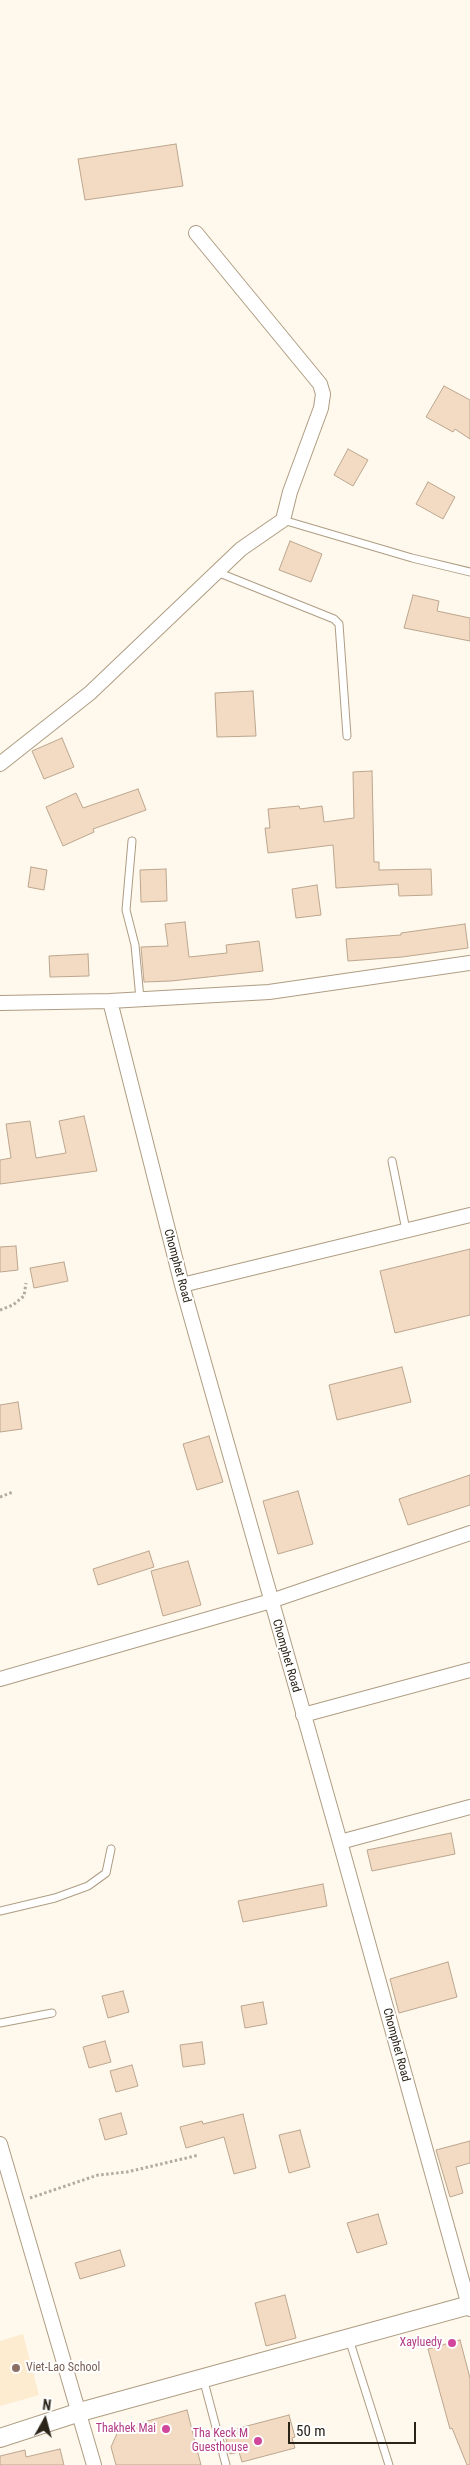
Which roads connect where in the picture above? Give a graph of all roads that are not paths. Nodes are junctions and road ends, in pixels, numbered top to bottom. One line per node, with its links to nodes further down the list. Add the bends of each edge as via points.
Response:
1 (196, 233): 2 (street, via 320,384 323,394 321,408)
2 (283, 520): 3 (street, via 241,549); 4 (lane)
3 (217, 572): 5 (lane, via 334,618 339,624); 6 (street, via 90,693)
4 (470, 572)
5 (347, 736)
6 (0, 764)
7 (132, 841): 9 (lane, via 126,910 135,945)
8 (470, 963): 9 (street, via 269,992)
9 (140, 999): 10 (street)
10 (110, 1001): 11 (street); 15 (street, Chomphet Road)
11 (0, 1003)
12 (392, 1161): 14 (lane)
13 (470, 1215): 14 (street)
14 (406, 1230): 15 (street)
15 (182, 1285): 17 (street, Chomphet Road)
16 (470, 1533): 17 (street)
17 (270, 1601): 19 (street); 20 (street, Chomphet Road)
18 (470, 1670): 20 (street)
19 (0, 1678)
20 (303, 1715): 22 (street, Chomphet Road)
21 (470, 1807): 22 (street)
22 (340, 1842): 28 (street, Chomphet Road)
23 (111, 1849): 24 (lane, via 106,1873 88,1886 55,1898)
24 (0, 1911)
25 (52, 2013): 26 (lane)
26 (0, 2023)
27 (0, 2144): 31 (street)
28 (469, 2306): 29 (street)
29 (349, 2338): 30 (street); 35 (lane)
30 (203, 2378): 31 (street); 34 (lane)
31 (80, 2412): 32 (street); 33 (street)
32 (0, 2438)
33 (94, 2465)
34 (226, 2465)
35 (389, 2465)

